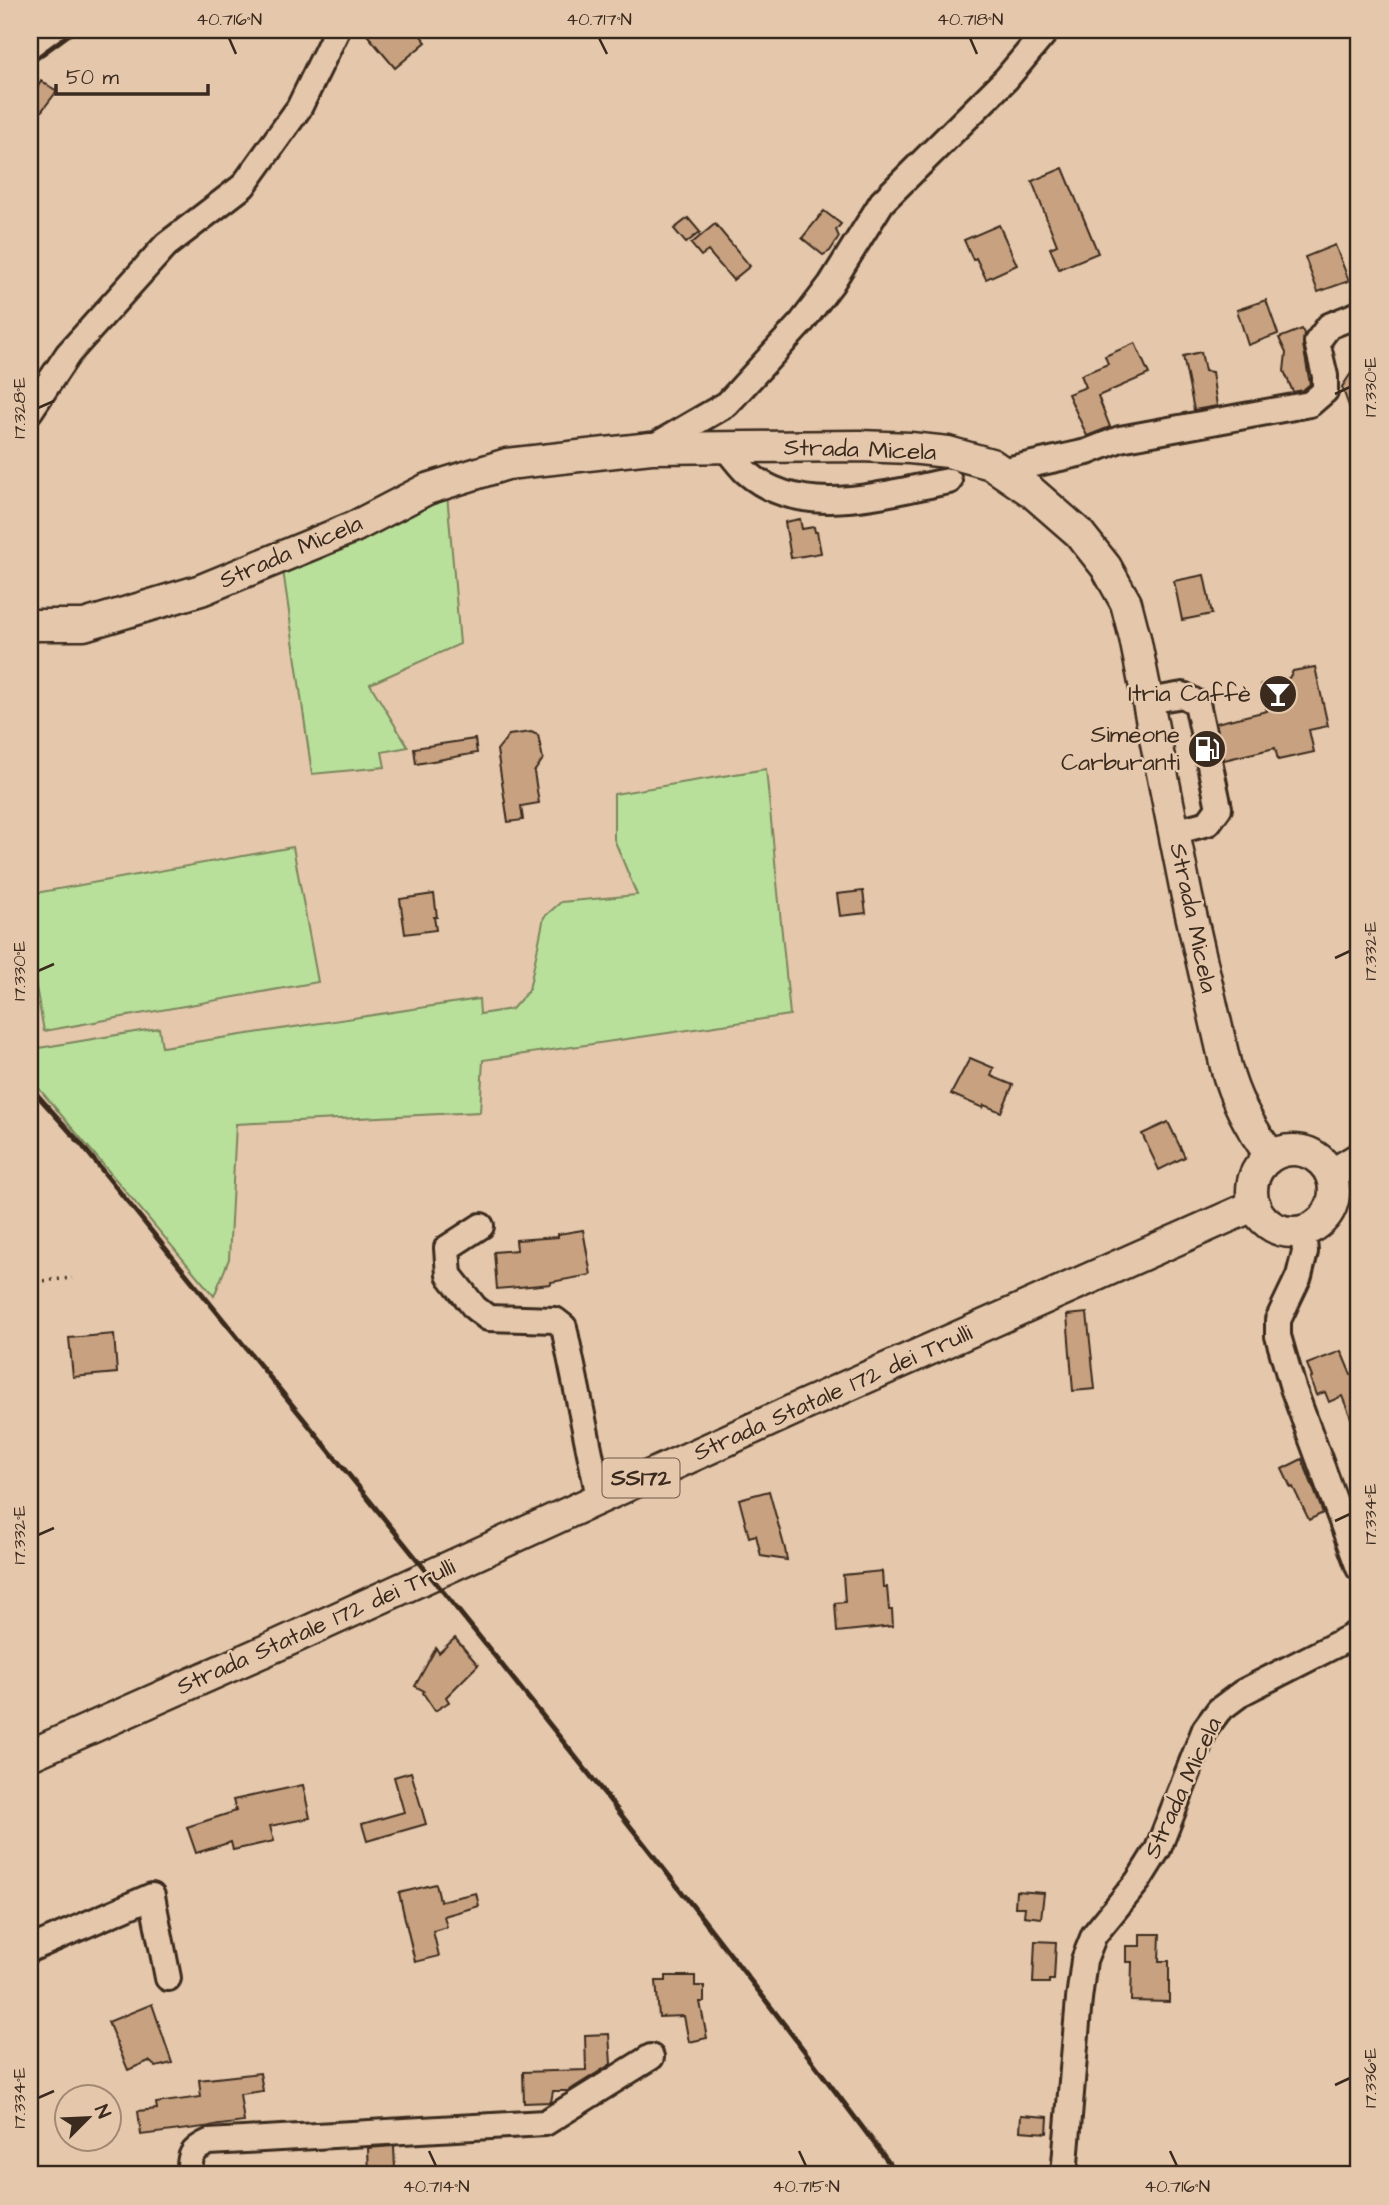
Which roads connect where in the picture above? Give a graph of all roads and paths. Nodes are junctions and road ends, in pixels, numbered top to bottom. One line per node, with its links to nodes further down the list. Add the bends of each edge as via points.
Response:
1 (337, 30): 4 (street, via 299,108 243,186 166,245 68,354)
2 (1047, 30): 6 (street, via 1006,79 882,202 809,313 727,404)
3 (1359, 314): 7 (street, via 1329,326 1317,342 1325,391 1310,404 1121,439 1087,452)
4 (30, 411)
5 (725, 447): 6 (main road, Strada Micela); 7 (main road, Strada Micela, via 910,447 948,452); 8 (street, via 747,472 777,490 813,499 848,499)
6 (651, 448): 9 (main road, Strada Micela, via 507,464 460,477 201,590 84,625)
7 (1002, 471): 10 (main road, Strada Micela, via 1079,533 1106,567 1126,603)
8 (949, 481)
9 (30, 625)
10 (1148, 701): 11 (main road, Strada Micela); 11 (street, via 1183,695 1197,703 1219,808 1208,823)
11 (1174, 832): 12 (main road, Strada Micela, via 1228,1076 1246,1119)
12 (1271, 1156): 14 (main road, via 1294,1149 1305,1151); 15 (main road, via 1254,1178)
13 (1359, 1158): 14 (main road)
14 (1331, 1175): 17 (main road, via 1334,1189 1329,1209 1316,1225)
15 (1255, 1205): 17 (main road, via 1269,1224 1292,1232); 20 (main road, Strada Statale 172 dei Trulli / SS172)
16 (481, 1226): 20 (street, via 447,1248 449,1275 488,1318 555,1320 564,1327)
17 (1303, 1230): 21 (street, via 1305,1252 1278,1320 1278,1336)
18 (72, 1278): 19 (path)
19 (30, 1282)
20 (599, 1497): 23 (main road, Strada Statale 172 dei Trulli / SS172)
21 (1359, 1568)
22 (1359, 1631): 28 (street, Strada Micela, via 1243,1692 1219,1710 1205,1730 1158,1849 1094,1935 1084,1960)
23 (30, 1755)
24 (30, 1949): 25 (street, via 152,1896)
25 (168, 1978)
26 (651, 2057): 27 (street, via 544,2123 209,2142 191,2156)
27 (190, 2175)
28 (1064, 2175)

